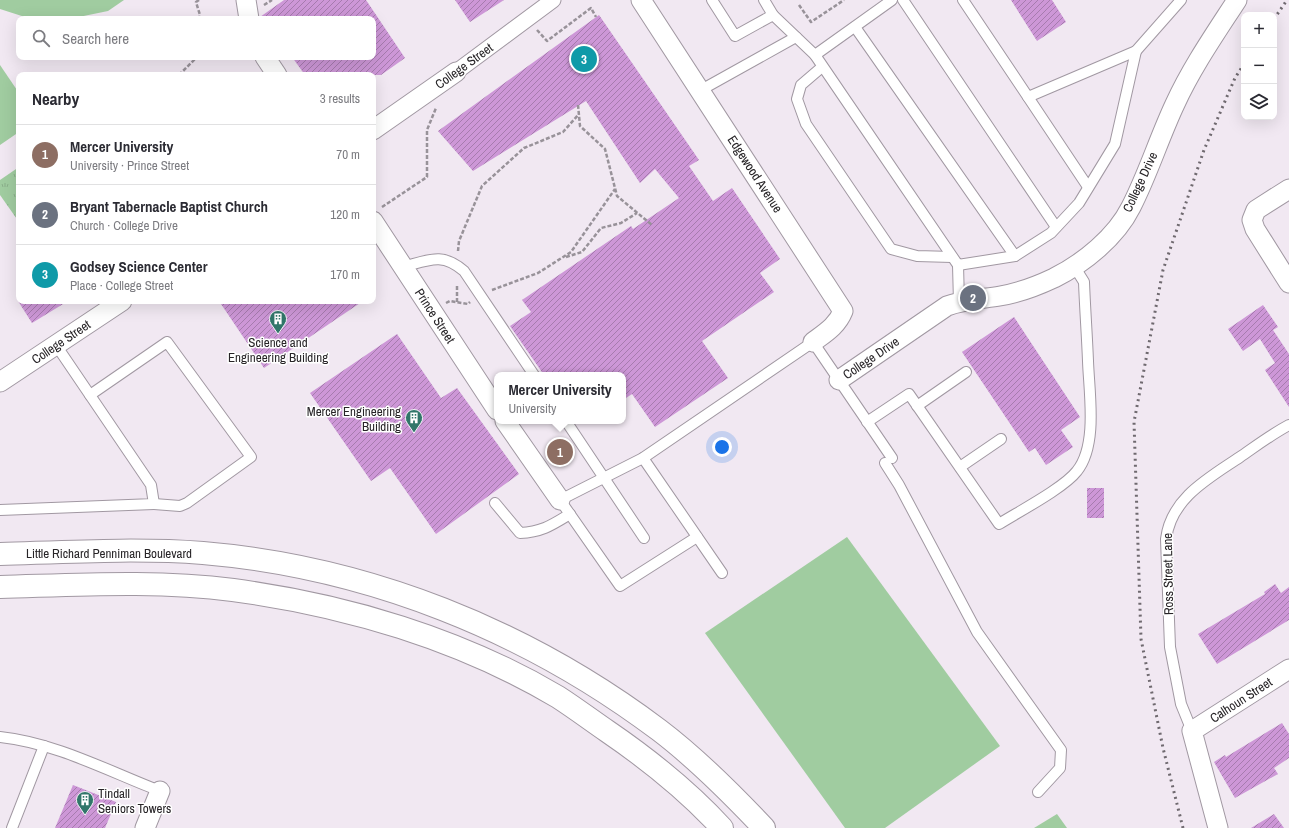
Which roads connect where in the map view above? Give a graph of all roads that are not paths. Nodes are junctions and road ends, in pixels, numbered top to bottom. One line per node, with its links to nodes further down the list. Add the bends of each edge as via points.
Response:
1 (246, 0): 12 (street)
2 (553, 0): 20 (street, College Street)
3 (641, 0): 21 (street, Edgewood Avenue)
4 (712, 0): 11 (lane, via 735,36)
5 (764, 0): 11 (lane)
6 (892, 0): 13 (lane)
7 (903, 0): 27 (lane)
8 (963, 0): 22 (lane)
9 (1181, 0): 15 (lane)
10 (1237, 0): 30 (street, College Drive, via 1175,103 1131,208 1112,233 1085,260)
11 (773, 15): 14 (lane)
12 (249, 16)
13 (854, 27): 16 (lane); 28 (lane)
14 (796, 37): 16 (lane); 21 (lane)
15 (1136, 51): 22 (lane); 24 (lane, via 1115,144)
16 (815, 55): 18 (lane)
17 (267, 60): 19 (street)
18 (822, 67): 29 (lane); 29 (lane, via 801,85 797,99 806,124 892,249 917,256)
19 (275, 72)
20 (456, 72): 23 (street, College Street)
21 (701, 90): 35 (street, Edgewood Avenue, via 843,311 833,328)
22 (1028, 96): 24 (lane)
23 (376, 128)
24 (1088, 187): 27 (lane, via 1079,203)
25 (1289, 189): 32 (street, via 1256,210 1252,220)
26 (376, 215): 31 (street, Prince Street)
27 (1056, 227): 28 (lane, via 1051,233)
28 (1014, 256): 29 (lane)
29 (955, 261): 33 (lane)
30 (1074, 266): 33 (street, College Drive, via 1055,278 1029,289); 50 (lane, via 1084,282 1091,422 1088,445 1077,471 1063,483 999,524)
31 (403, 267): 37 (lane, via 437,258 447,259 458,266 464,271); 42 (street, Prince Street)
32 (1289, 283)
33 (959, 302): 39 (street, College Drive, via 947,306)
34 (118, 304): 36 (street, College Street)
35 (813, 342): 39 (lane); 49 (lane)
36 (56, 345): 40 (street, College Street); 41 (lane)
37 (532, 372)
38 (966, 372): 43 (lane)
39 (839, 380): 44 (lane)
40 (0, 382)
41 (90, 395): 53 (lane, via 151,485); 53 (lane, via 167,342 251,457 187,503 180,506)
42 (494, 405)
43 (917, 406): 44 (lane, via 909,394); 50 (lane)
44 (867, 422): 66 (lane, via 977,632 1061,750 1060,768)
45 (506, 424): 54 (street)
46 (568, 424): 51 (lane)
47 (1289, 425): 62 (lane, Ross Street Lane, via 1196,486 1167,524 1170,647 1181,704)
48 (1001, 439): 50 (lane)
49 (643, 458): 51 (lane); 56 (lane)
50 (960, 467)
51 (604, 477): 54 (lane); 57 (lane)
52 (496, 503): 54 (lane, via 520,533 547,528)
53 (154, 504): 55 (lane)
54 (565, 507): 56 (lane, via 620,586)
55 (0, 510)
56 (697, 537): 59 (lane)
57 (644, 538)
58 (0, 554): 70 (street, Little Richard Penniman Boulevard, via 122,551 203,553 259,560 343,576 409,595 505,636 585,680 659,730 704,769)
59 (722, 574)
60 (0, 587): 69 (street, via 104,584 234,590 328,607 404,628 452,645 559,698 639,753)
61 (1289, 669): 62 (street, Calhoun Street)
62 (1192, 731): 71 (street)
63 (0, 736): 64 (lane)
64 (44, 746): 65 (lane); 67 (lane)
65 (160, 792): 68 (street)
66 (1038, 792)
67 (12, 828)
68 (145, 828)
69 (722, 828)
70 (764, 828)
71 (1218, 828)

